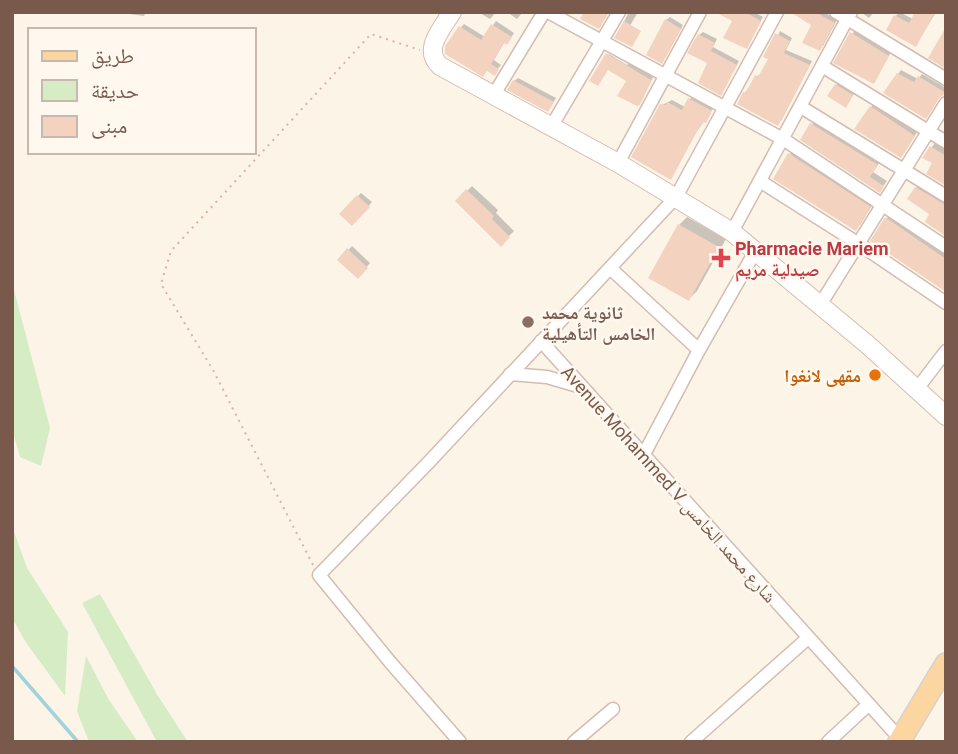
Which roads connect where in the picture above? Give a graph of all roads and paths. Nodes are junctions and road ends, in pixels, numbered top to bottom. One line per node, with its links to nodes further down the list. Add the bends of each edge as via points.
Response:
1 (546, 12): 7 (street); 12 (street)
2 (619, 12): 7 (street)
3 (700, 12): 10 (street)
4 (777, 12): 15 (street)
5 (451, 13): 8 (street)
6 (844, 14): 9 (street); 11 (street)
7 (601, 41): 10 (street); 16 (street)
8 (432, 55): 12 (street, via 440,65); 41 (path, via 371,34 171,251 161,284 213,370)
9 (822, 66): 14 (street); 17 (street)
10 (666, 77): 15 (street); 20 (street)
11 (946, 79)
12 (493, 96): 16 (street)
13 (946, 103): 17 (street)
14 (801, 107): 18 (street); 21 (street)
15 (724, 108): 18 (street); 24 (street)
16 (551, 127): 20 (street)
17 (929, 131): 19 (street); 21 (street)
18 (783, 139): 22 (street); 25 (street)
19 (946, 142)
20 (618, 163): 24 (street)
21 (904, 171): 23 (street); 25 (street)
22 (760, 181): 26 (street); 27 (street)
23 (946, 196)
24 (676, 197): 26 (street); 30 (street)
25 (882, 205): 27 (street); 28 (street)
26 (732, 232): 29 (street)
27 (859, 244): 31 (street); 32 (street)
28 (946, 247)
29 (756, 250): 32 (street); 34 (street)
30 (611, 268): 33 (street); 34 (street)
31 (946, 303)
32 (820, 305): 38 (street)
33 (541, 341): 36 (street); 37 (street, Avenue Mohammed V شارع محمد الخامس)
34 (699, 350): 40 (street)
35 (946, 351): 38 (street)
36 (510, 374): 37 (street, via 547,377); 41 (street)
37 (582, 388): 40 (street, Avenue Mohammed V شارع محمد الخامس)
38 (918, 389): 39 (street)
39 (946, 416)
40 (643, 456): 42 (street, Avenue Mohammed V شارع محمد الخامس)
41 (319, 575): 47 (street)
42 (808, 638): 44 (street, Avenue Mohammed V شارع محمد الخامس); 49 (street)
43 (946, 664): 46 (main road)
44 (868, 705): 46 (street, Avenue Mohammed V شارع محمد الخامس); 50 (street)
45 (612, 709): 48 (street)
46 (896, 740)
47 (460, 742)
48 (574, 742)
49 (691, 742)
50 (828, 742)

